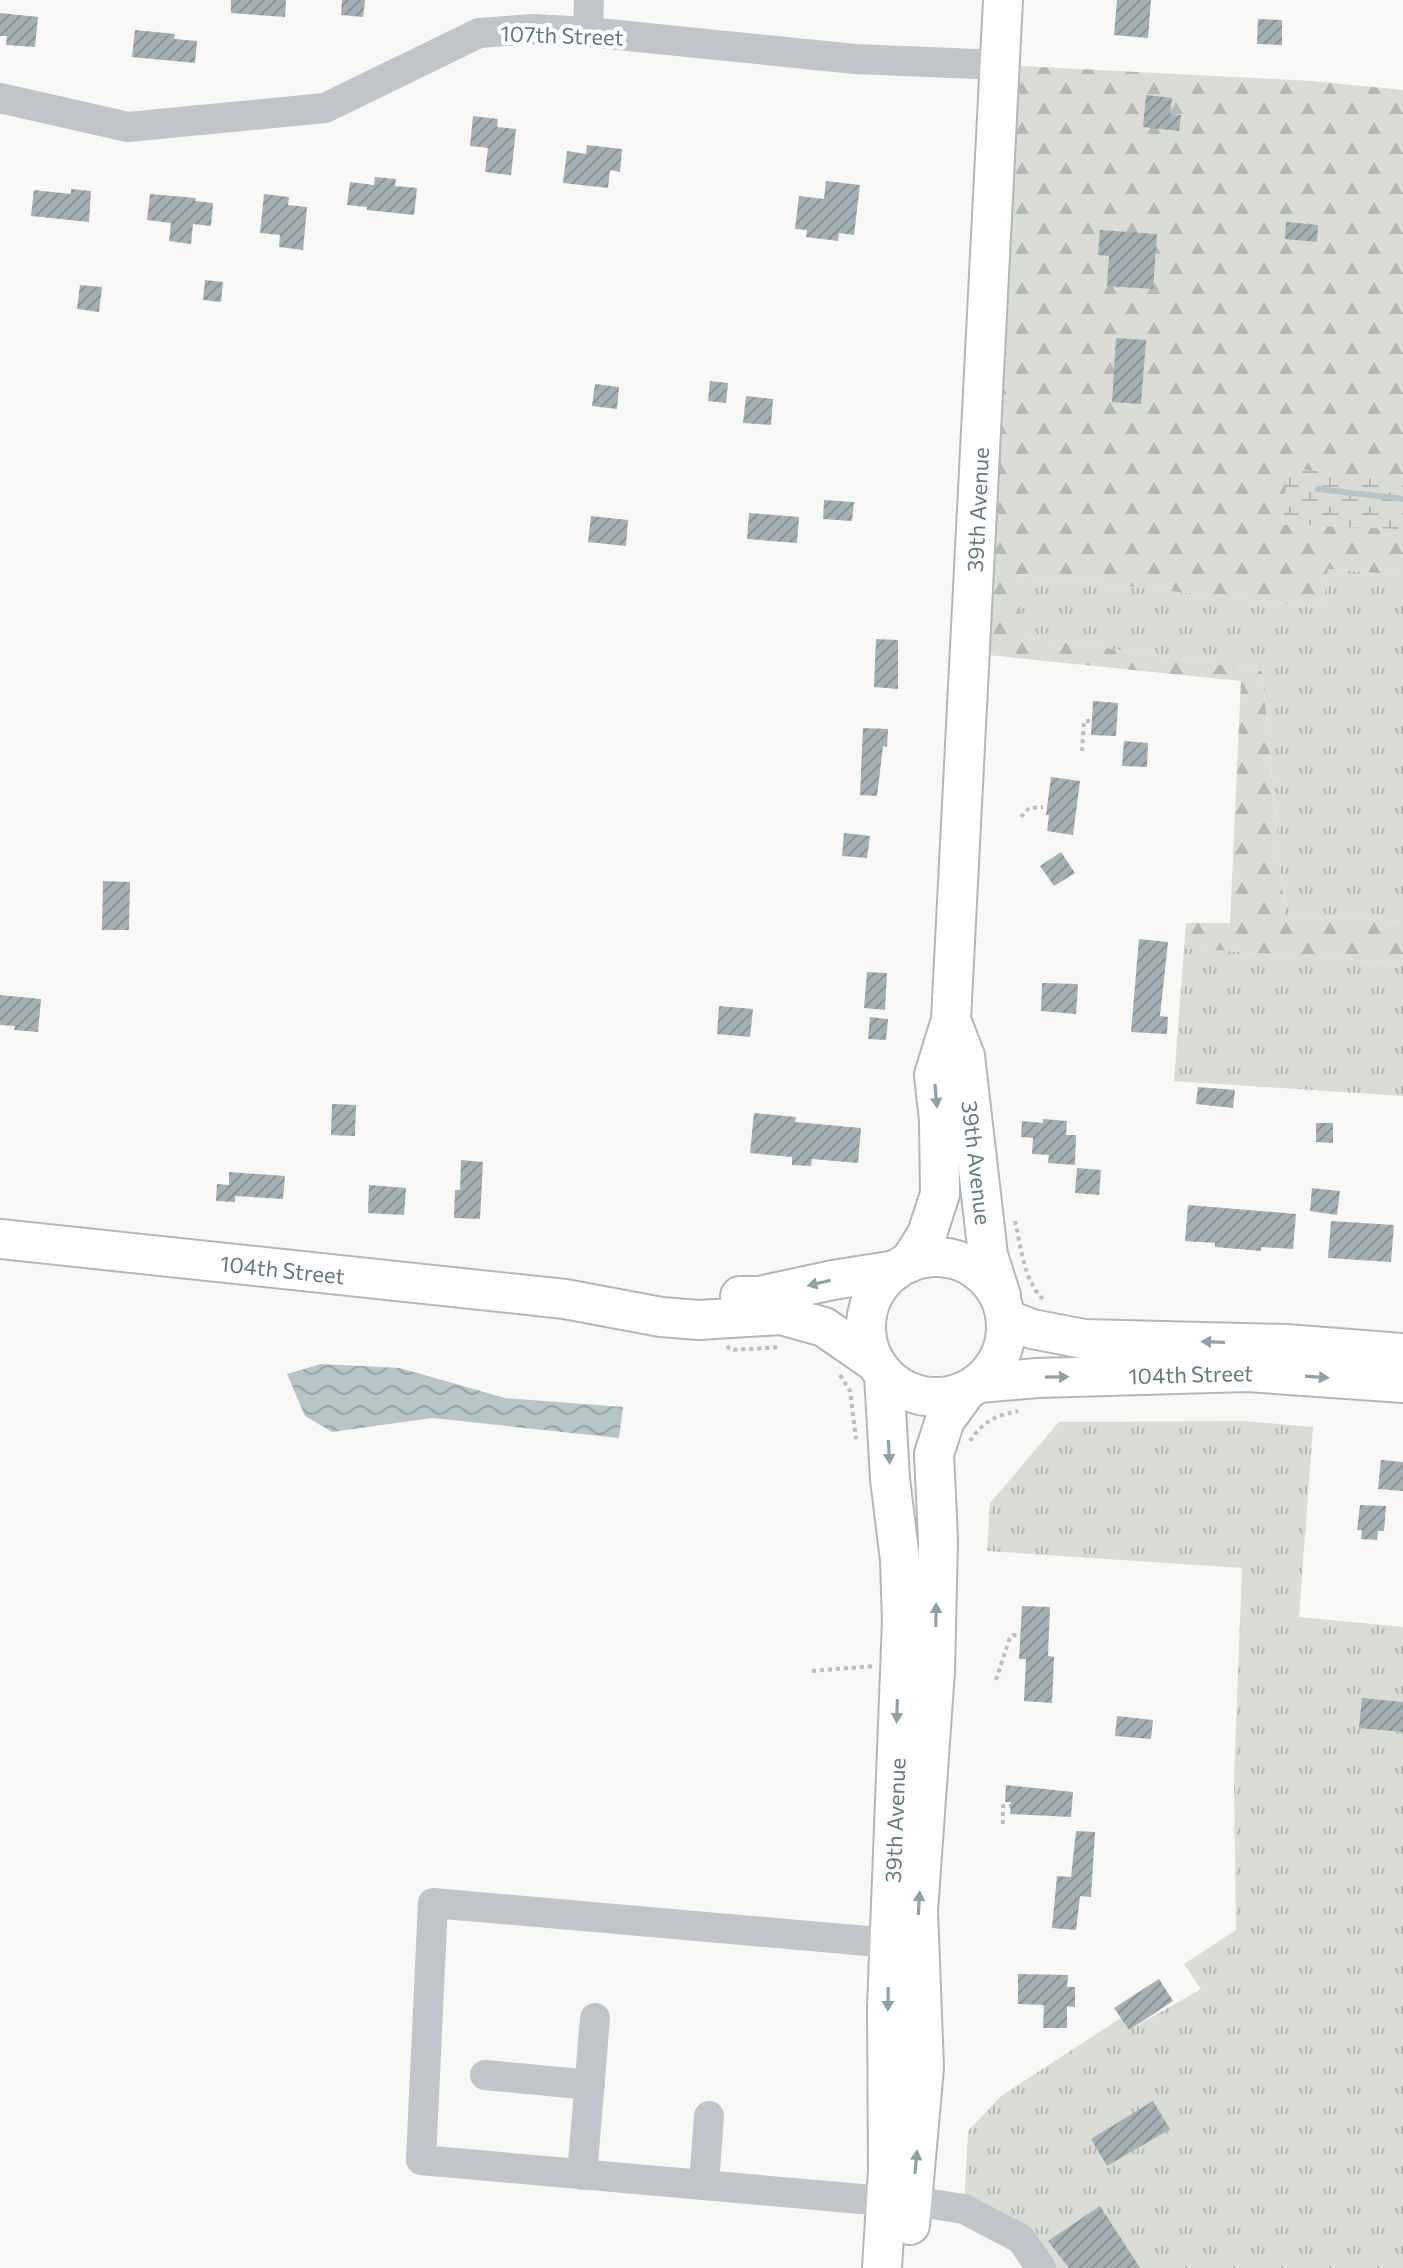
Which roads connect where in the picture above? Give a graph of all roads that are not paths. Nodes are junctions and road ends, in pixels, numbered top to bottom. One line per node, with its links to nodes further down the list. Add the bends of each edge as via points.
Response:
1 (589, 0): 3 (street)
2 (1003, 0): 4 (main road, 39th Avenue)
3 (588, 32): 4 (street, 107th Street, via 855,59); 5 (street, 107th Street, via 479,33 325,108 128,127)
4 (1001, 65): 6 (main road, 39th Avenue)
5 (0, 98)
6 (951, 1020): 8 (main road, 39th Avenue, one-way to 8, via 934,1075 940,1194 927,1234); 10 (main road, 39th Avenue, via 965,1056 988,1255)
7 (0, 1239): 9 (main road, 104th Street)
8 (902, 1266): 9 (main road, 104th Street, one-way to 9, via 759,1296); 10 (main road, via 931,1257 954,1259 993,1285); 12 (main road, via 881,1284 870,1303 868,1344)
9 (565, 1299): 12 (main road, 104th Street, via 699,1320 781,1315 824,1327)
10 (1005, 1312): 11 (main road, 104th Street, one-way to 10, via 1084,1339 1032,1329); 14 (main road, via 1005,1343 996,1365)
11 (1403, 1353)
12 (880, 1369): 14 (main road, via 901,1388 923,1396 946,1397); 15 (main road, 39th Avenue, one-way to 15, via 902,1621)
13 (1403, 1383): 14 (main road, 104th Street, one-way to 13, via 1037,1378 1247,1372)
14 (973, 1387): 15 (main road, 39th Avenue, one-way to 14, via 938,1539 934,1454 945,1420)
15 (917, 1670): 16 (main road, 39th Avenue, one-way to 16); 23 (main road, 39th Avenue, one-way to 15, via 924,2067)
16 (890, 1941): 21 (street, via 433,1903 421,2160); 23 (main road, 39th Avenue, one-way to 23)
17 (595, 2018): 19 (street)
18 (485, 2075): 19 (street)
19 (590, 2085): 21 (street)
20 (709, 2116): 22 (street)
21 (582, 2175): 22 (street)
22 (704, 2185): 23 (street)
23 (900, 2201): 24 (main road, 39th Avenue); 25 (main road, 39th Avenue); 26 (street, via 964,2209 1021,2239)
24 (882, 2268)
25 (907, 2268)
26 (1041, 2268)

